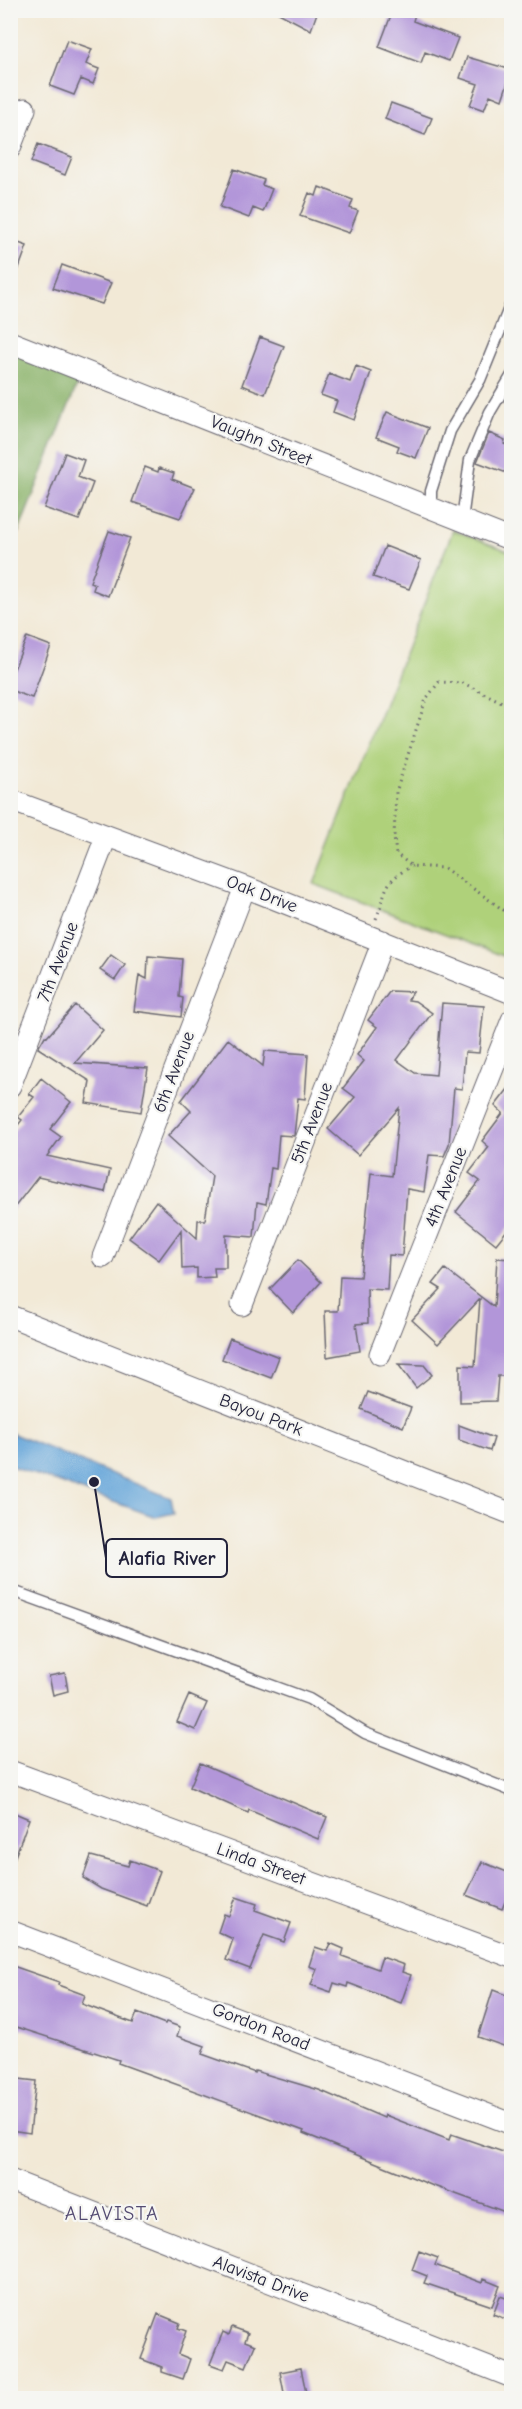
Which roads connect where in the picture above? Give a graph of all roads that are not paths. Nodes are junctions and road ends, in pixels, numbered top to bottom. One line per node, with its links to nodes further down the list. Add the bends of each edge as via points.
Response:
1 (25, 109): 2 (street)
2 (10, 148)
3 (512, 301): 6 (lane, via 480,380 450,431 431,491)
4 (10, 342): 6 (street, Vaughn Street)
5 (512, 375): 7 (lane, via 490,412 470,459)
6 (431, 508): 7 (street, Vaughn Street)
7 (462, 520): 8 (street, Vaughn Street)
8 (512, 540)
9 (10, 800): 10 (street, Oak Drive)
10 (106, 837): 11 (street, Oak Drive); 15 (street, 7th Avenue)
11 (245, 887): 12 (street, Oak Drive); 16 (street, 6th Avenue)
12 (376, 938): 13 (street, Oak Drive); 17 (street, 5th Avenue)
13 (512, 993)
14 (512, 1020): 19 (street, 4th Avenue)
15 (10, 1086)
16 (103, 1257)
17 (242, 1305)
18 (10, 1316): 20 (street, Bayou Park)
19 (380, 1354)
20 (512, 1514)
21 (10, 1590): 23 (lane, via 309,1699 364,1733)
22 (10, 1771): 25 (street, Linda Street)
23 (512, 1791)
24 (10, 1931): 26 (street, Gordon Road)
25 (512, 1957)
26 (512, 2124)
27 (10, 2180): 28 (street, Alavista Drive)
28 (512, 2377)

